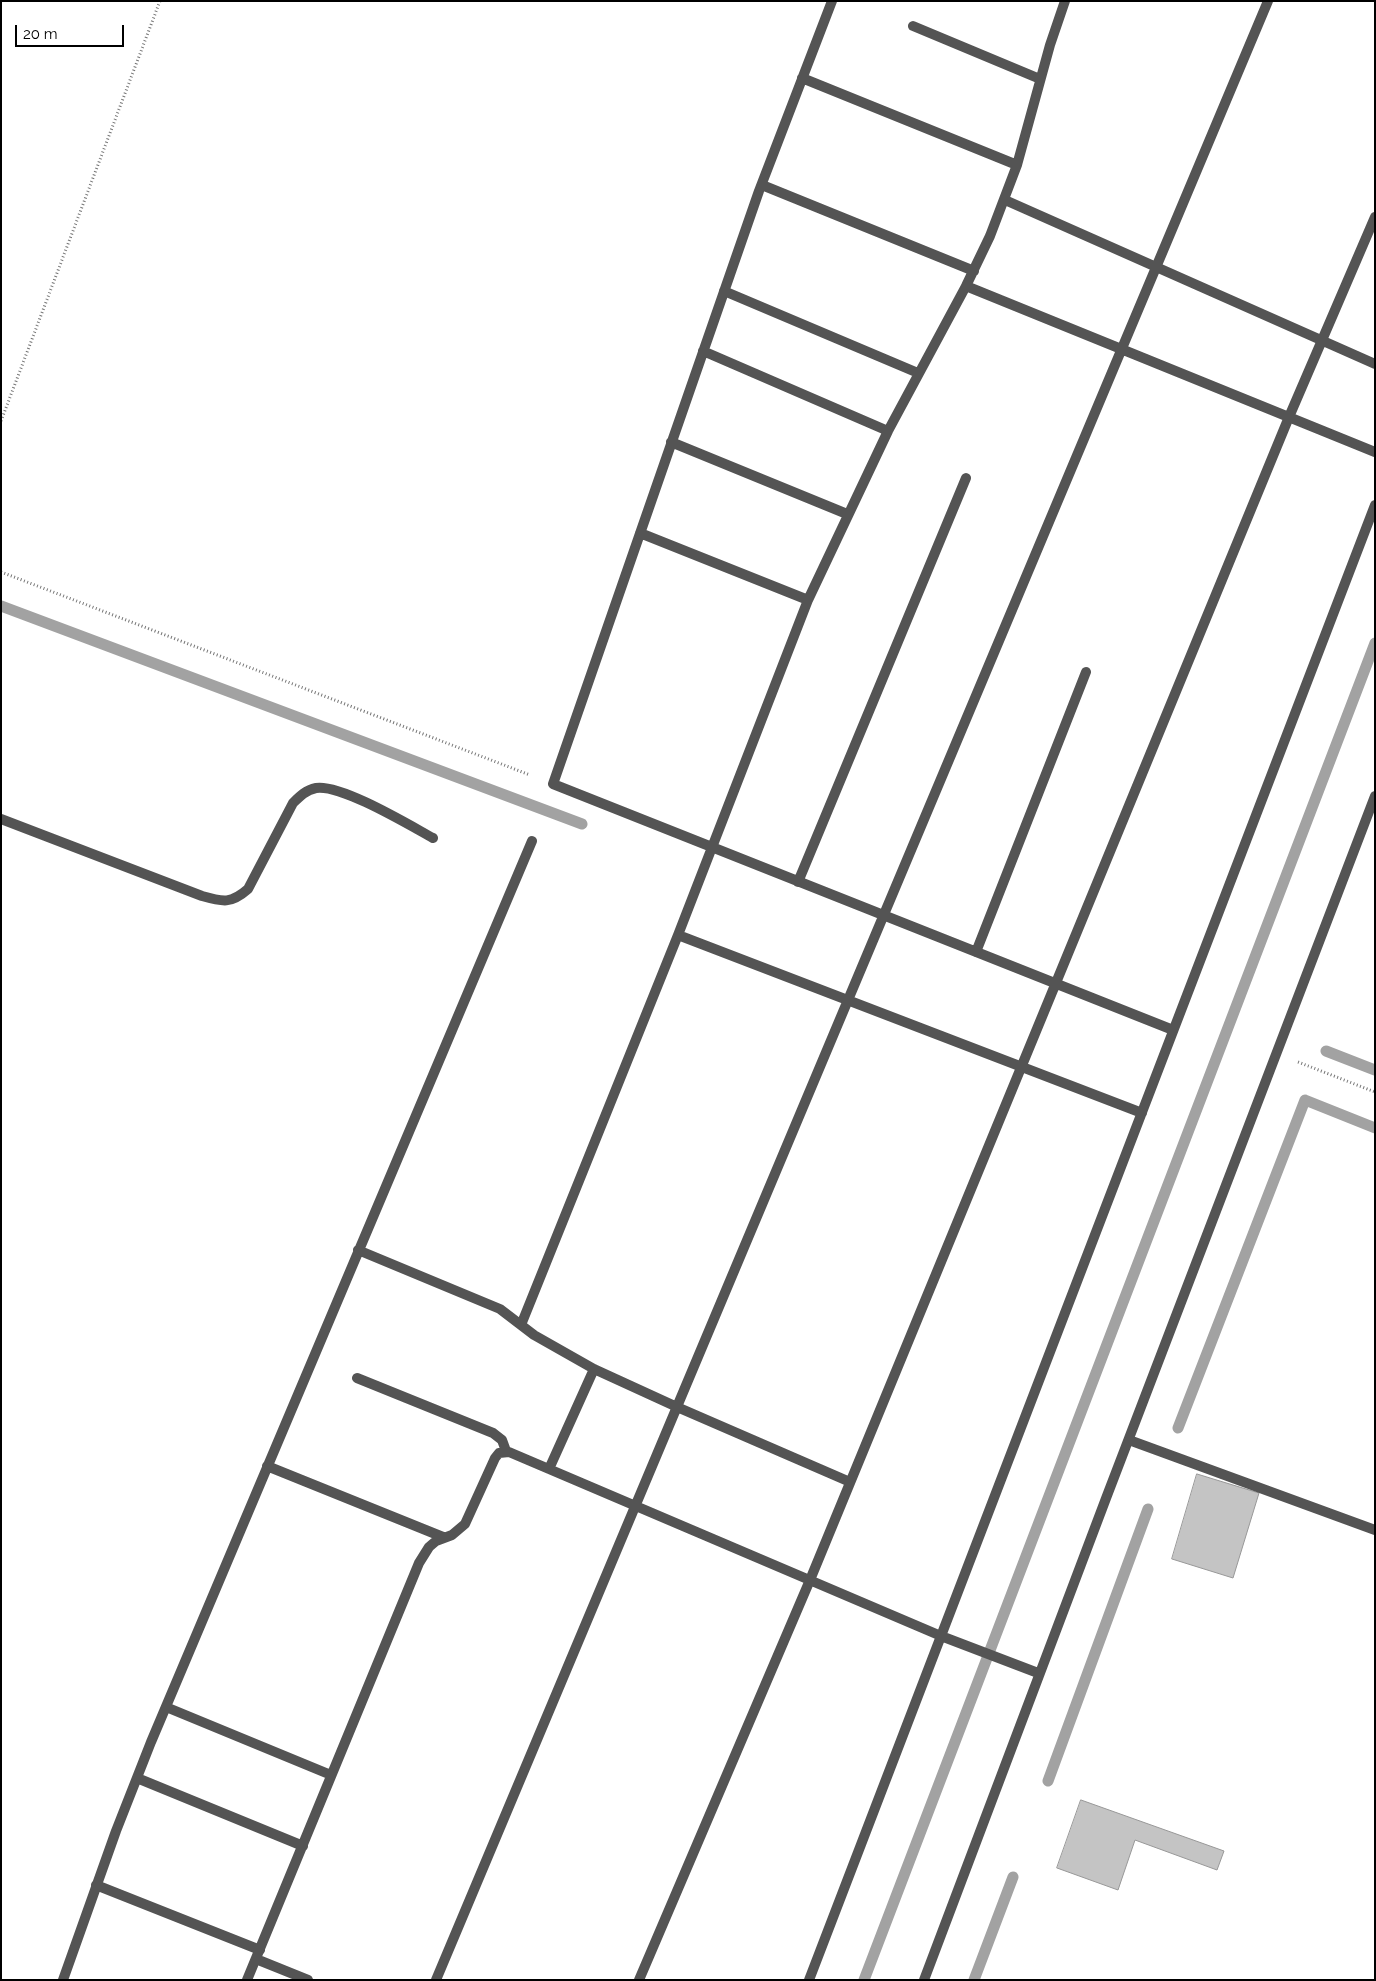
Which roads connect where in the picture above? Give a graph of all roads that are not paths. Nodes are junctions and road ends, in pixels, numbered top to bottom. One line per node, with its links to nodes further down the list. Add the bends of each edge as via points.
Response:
1 (832, 1): 5 (street)
2 (1065, 1): 6 (street)
3 (1268, 1): 11 (street)
4 (913, 26): 6 (street)
5 (802, 78): 7 (street); 8 (street)
6 (1040, 79): 7 (street)
7 (1017, 165): 9 (street)
8 (762, 185): 12 (street); 14 (street)
9 (1004, 200): 11 (street); 12 (street)
10 (1375, 217): 15 (street)
11 (1156, 267): 15 (street); 16 (street)
12 (974, 271): 13 (street)
13 (966, 286): 16 (street); 19 (street)
14 (724, 291): 17 (street); 19 (street)
15 (1321, 341): 18 (street); 20 (street)
16 (1121, 349): 20 (street); 36 (street)
17 (703, 351): 21 (street); 22 (street)
18 (1375, 364)
19 (918, 373): 21 (street)
20 (1289, 417): 23 (street); 39 (street)
21 (888, 431): 26 (street)
22 (671, 442): 26 (street); 27 (street)
23 (1375, 452)
24 (966, 478): 35 (street)
25 (1375, 505): 41 (street)
26 (847, 514): 28 (street)
27 (640, 533): 28 (street); 34 (street, via 553,784)
28 (808, 600): 34 (street)
29 (1086, 672): 38 (street)
30 (1375, 796): 49 (street)
31 (1, 819): 32 (street, via 219,901 230,901 248,889 293,803 304,792 317,788 346,794)
32 (433, 838)
33 (532, 841): 44 (street)
34 (712, 847): 35 (street); 37 (street)
35 (798, 882): 36 (street)
36 (883, 916): 38 (street); 40 (street)
37 (678, 935): 40 (street); 45 (street)
38 (976, 952): 39 (street)
39 (1056, 984): 41 (street); 42 (street)
40 (848, 1000): 42 (street); 48 (street)
41 (1173, 1030): 43 (street)
42 (1022, 1067): 43 (street); 53 (street)
43 (1142, 1113): 58 (street)
44 (358, 1250): 45 (street, via 500,1310); 51 (street)
45 (521, 1325): 46 (street)
46 (594, 1369): 48 (street); 52 (street)
47 (357, 1378): 50 (street, via 493,1432 502,1440)
48 (678, 1407): 53 (street); 54 (street)
49 (1129, 1440): 55 (street); 59 (street)
50 (506, 1451): 52 (street); 56 (street, via 499,1452 495,1458 465,1524)
51 (267, 1466): 56 (street); 60 (street)
52 (549, 1469): 54 (street)
53 (850, 1482): 57 (street)
54 (636, 1506): 57 (street); 69 (street)
55 (1375, 1530)
56 (443, 1538): 61 (street, via 429,1547 419,1563)
57 (810, 1580): 58 (street); 70 (street)
58 (941, 1636): 59 (street); 71 (street)
59 (1038, 1673): 72 (street)
60 (166, 1707): 61 (street); 62 (street)
61 (332, 1775): 63 (street)
62 (137, 1778): 63 (street); 64 (street)
63 (303, 1846): 65 (street)
64 (96, 1885): 65 (street); 66 (street)
65 (258, 1954): 67 (street); 68 (street)
66 (63, 1980)
67 (247, 1980)
68 (308, 1980)
69 (436, 1980)
70 (639, 1980)
71 (810, 1980)
72 (924, 1980)

